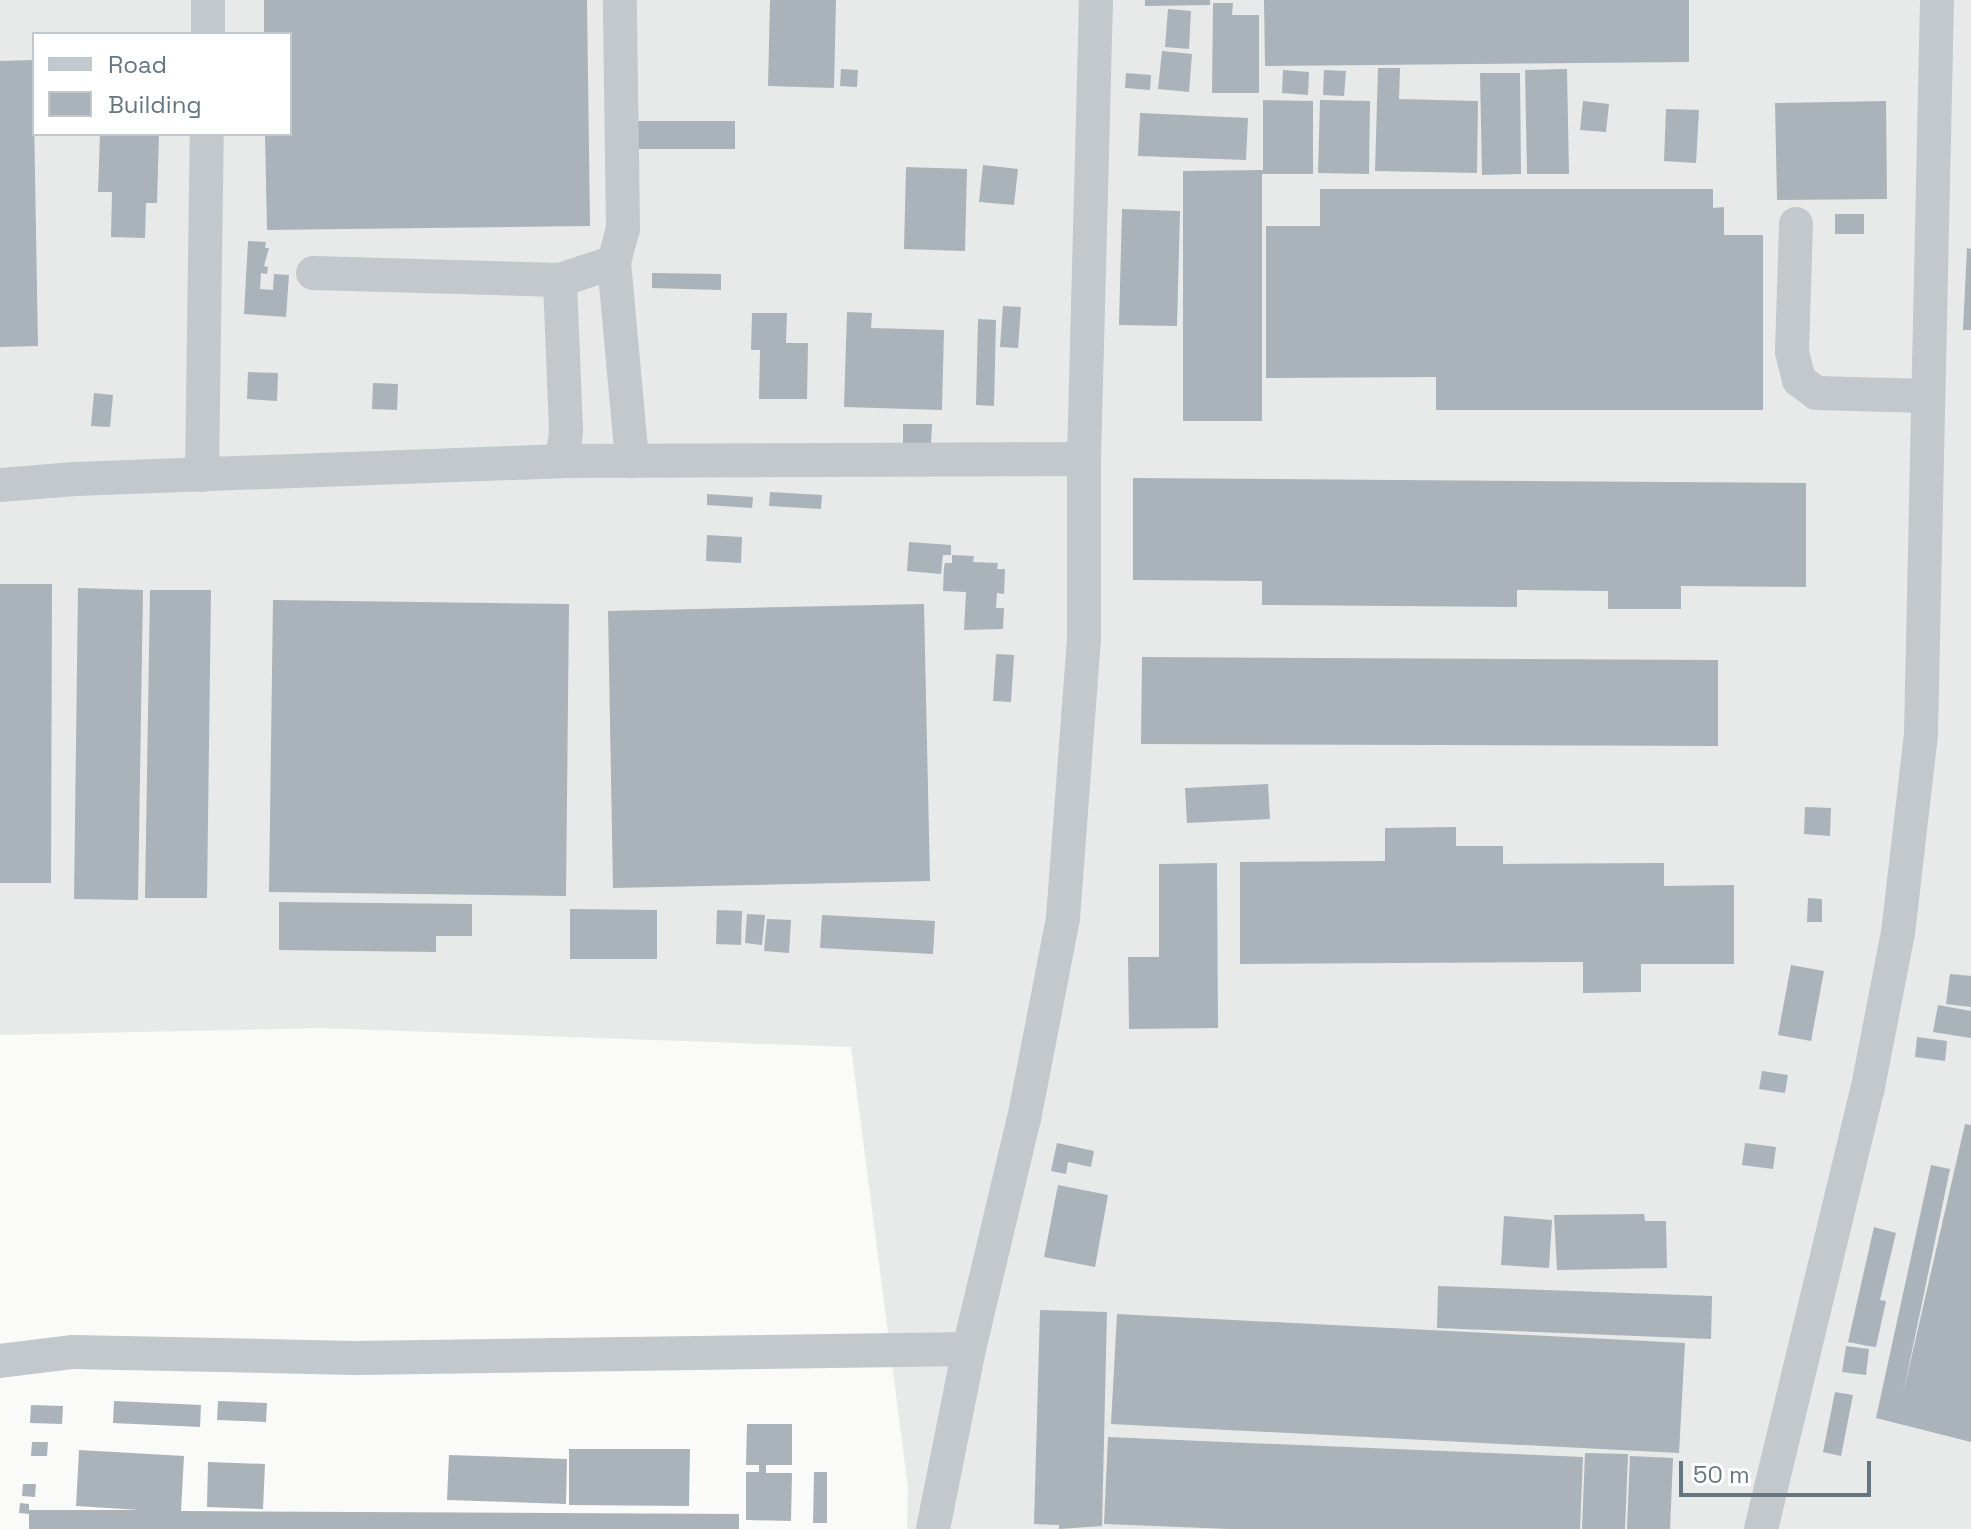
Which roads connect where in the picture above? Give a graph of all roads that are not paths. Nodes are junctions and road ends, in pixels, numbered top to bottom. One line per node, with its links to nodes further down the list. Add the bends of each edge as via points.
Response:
1 (208, 0): 5 (street)
2 (620, 0): 8 (street, via 623,229)
3 (1096, 0): 12 (street)
4 (1937, 0): 11 (street)
5 (208, 32)
6 (207, 136): 15 (street)
7 (1796, 224): 11 (street, via 1792,352 1799,380 1816,393)
8 (614, 262): 10 (street); 14 (street)
9 (313, 273): 10 (street)
10 (560, 280): 13 (street, via 566,431)
11 (1928, 396): 20 (street, via 1921,733 1898,933 1867,1092)
12 (1084, 459): 14 (street); 17 (street, via 1084,639 1063,918 1024,1119)
13 (562, 461): 14 (street); 15 (street)
14 (632, 461)
15 (202, 475): 16 (street)
16 (0, 485)
17 (969, 1349): 18 (street, via 355,1358 73,1352); 19 (street)
18 (0, 1361)
19 (933, 1529)
20 (1761, 1529)

